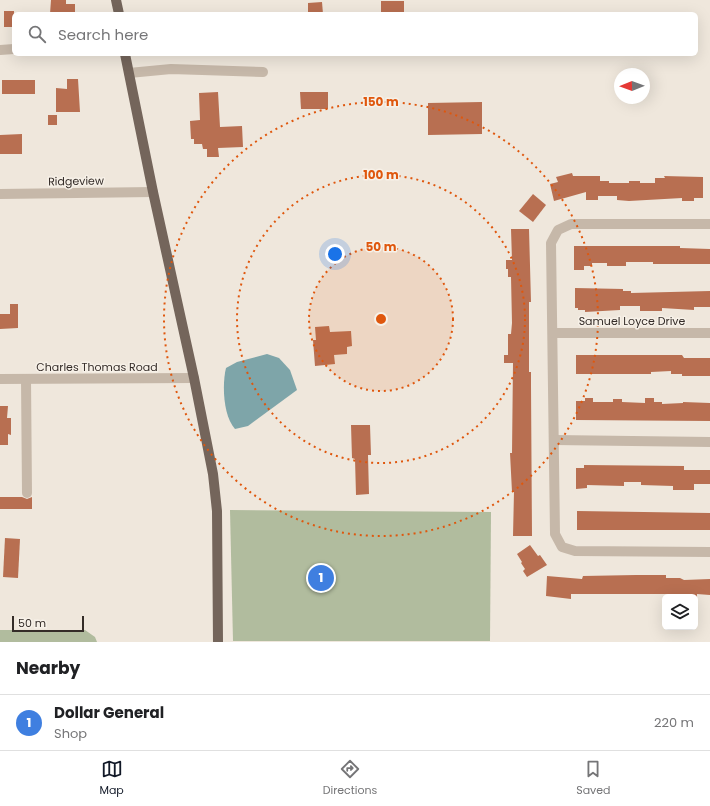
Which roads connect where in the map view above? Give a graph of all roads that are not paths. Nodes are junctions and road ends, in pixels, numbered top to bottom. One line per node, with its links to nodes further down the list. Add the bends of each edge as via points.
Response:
1 (116, 0): 2 (main road)
2 (119, 12)
3 (12, 49): 4 (street)
4 (0, 50)
5 (125, 56): 7 (main road)
6 (263, 72): 7 (street, via 171,69)
7 (129, 73): 8 (main road)
8 (152, 192): 9 (street, Ridgeview); 13 (main road)
9 (0, 194)
10 (710, 224): 11 (street, via 571,224 558,230 551,243)
11 (554, 333): 12 (street, Samuel Loyce Drive); 16 (street)
12 (710, 334)
13 (194, 378): 15 (street, Charles Thomas Road); 20 (main road, via 213,474 217,511)
14 (0, 379): 15 (street, Charles Thomas Road)
15 (26, 379): 18 (street)
16 (554, 440): 17 (street); 19 (street, via 555,534 562,547 575,551)
17 (710, 442)
18 (27, 493)
19 (710, 552)
20 (218, 642)

